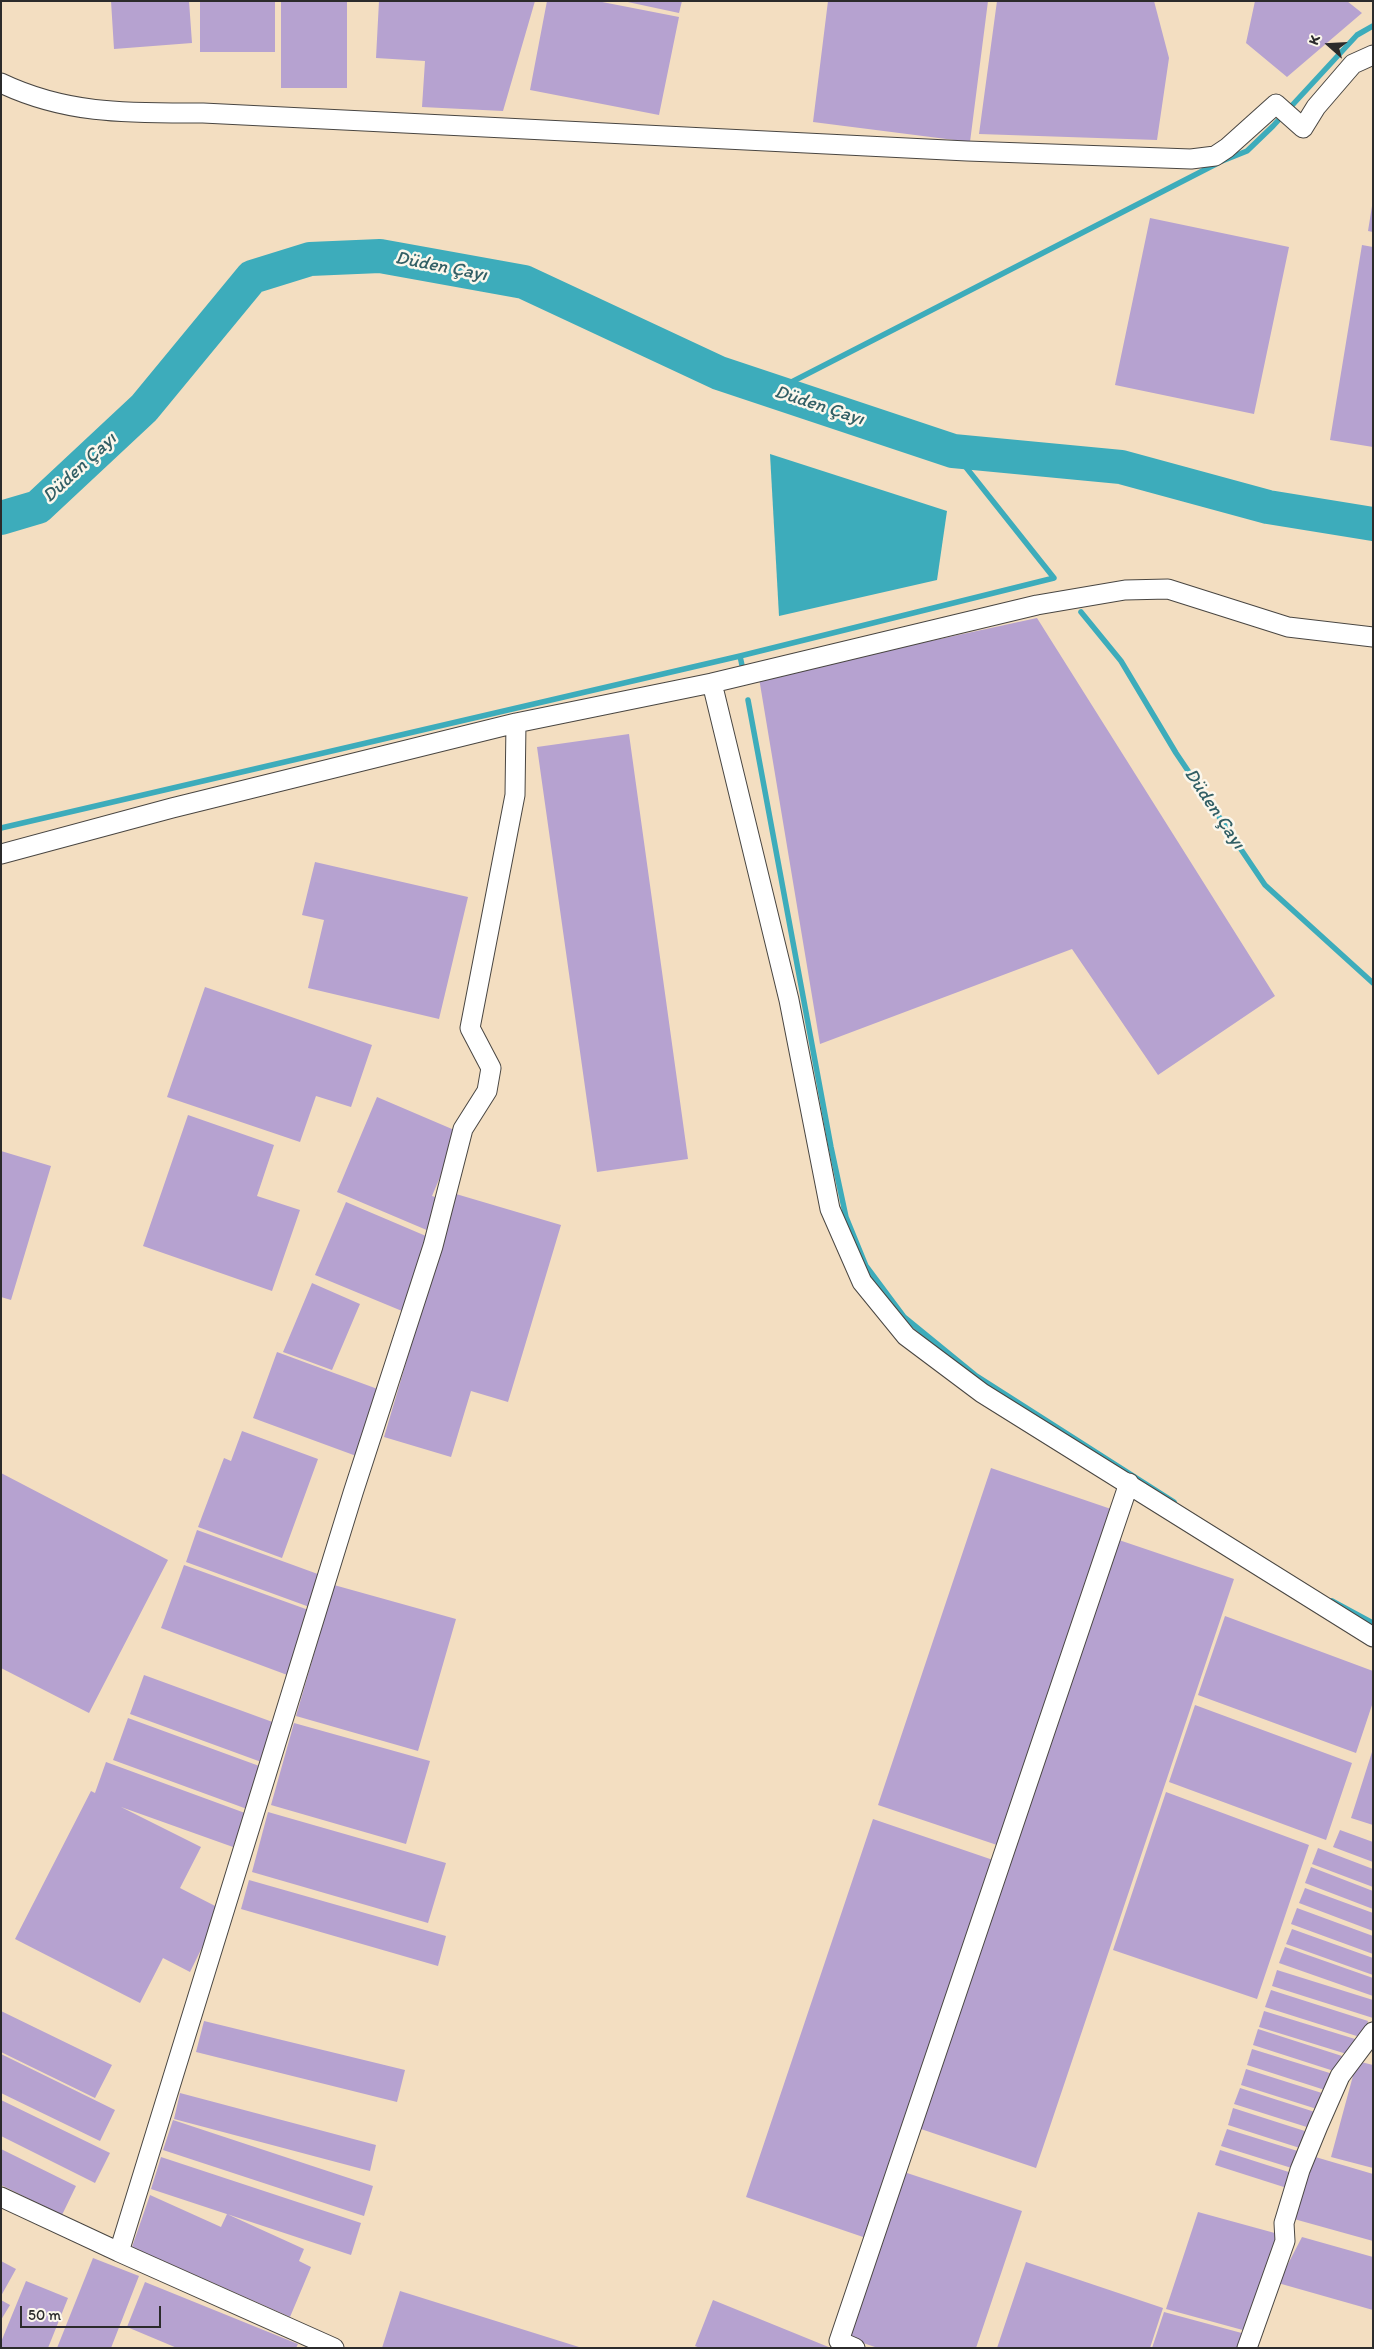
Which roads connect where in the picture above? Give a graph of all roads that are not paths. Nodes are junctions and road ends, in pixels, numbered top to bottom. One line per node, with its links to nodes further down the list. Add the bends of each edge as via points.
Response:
1 (1373, 55): 2 (street, via 1354,64 1316,107 1303,128 1276,104 1215,156 1191,159 203,113 119,113 48,102)
2 (1, 83)
3 (1373, 638): 4 (street, via 1288,627 1168,589 1125,590 1038,605)
4 (712, 683): 5 (street); 7 (street, via 789,1000 830,1209 862,1282 906,1336 982,1393)
5 (516, 723): 6 (street); 11 (street, via 515,795 470,1028 491,1068 487,1090 463,1129 433,1246 353,1493)
6 (1, 854)
7 (1129, 1483): 8 (street); 13 (street, via 838,2342)
8 (1373, 1637)
9 (1373, 2032): 14 (street, via 1340,2076 1300,2170 1284,2223 1285,2241)
10 (1, 2197): 11 (street)
11 (119, 2252): 12 (street)
12 (334, 2348)
13 (855, 2348)
14 (1247, 2348)

